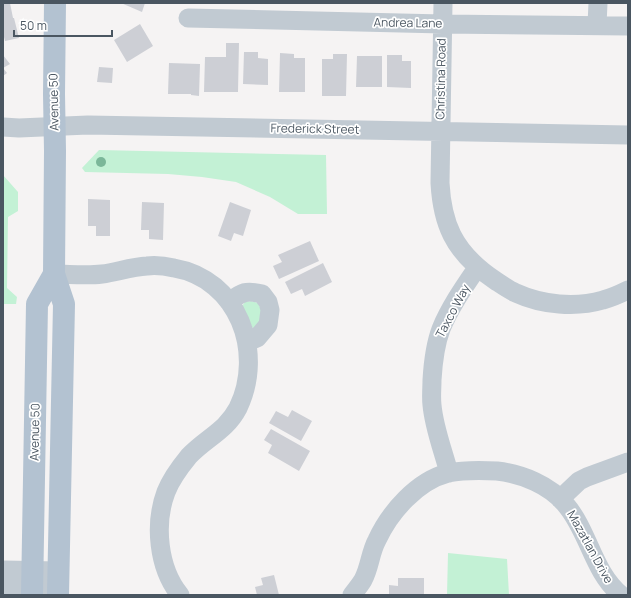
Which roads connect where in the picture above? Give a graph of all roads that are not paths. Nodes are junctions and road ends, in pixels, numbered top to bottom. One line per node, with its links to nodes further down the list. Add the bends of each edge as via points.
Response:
1 (55, 3): 8 (main road, Avenue 50)
2 (443, 3): 5 (street, Christina Road)
3 (598, 3): 6 (street)
4 (188, 18): 5 (street, Andrea Lane)
5 (443, 24): 6 (street, Andrea Lane); 10 (street, Christina Road)
6 (597, 25): 7 (street, Andrea Lane)
7 (628, 26)
8 (54, 126): 9 (street, Frederick Street); 10 (street, Frederick Street); 13 (main road, Avenue 50)
9 (3, 128)
10 (440, 131): 11 (street, Frederick Street); 12 (street, Christina Road, via 443,212 452,236)
11 (628, 135)
12 (477, 268): 14 (street, Christina Road, via 516,293 546,303 589,303); 18 (street, Taxco Way, via 441,329 432,369 431,403)
13 (54, 274): 15 (street, via 101,274 146,266 175,268 196,274 209,282); 21 (main road, Avenue 50, via 37,304); 22 (main road, Avenue 50, via 64,304)
14 (628, 290)
15 (230, 302): 16 (street); 16 (street, via 244,292 252,291 262,294 268,302 268,325 257,338)
16 (247, 342): 24 (street, via 247,380 238,407 222,429 200,446 179,468 166,493 162,508 160,540 164,563)
17 (628, 462): 19 (street, via 579,481)
18 (449, 473): 19 (street, Mazatlan Drive, via 476,470 506,472 533,481); 26 (street, Mazatlan Drive, via 418,489 393,514 372,551 363,581)
19 (560, 499): 25 (street, Mazatlan Drive, via 581,528)
20 (3, 570): 21 (street)
21 (32, 584): 22 (street); 23 (street)
22 (58, 584)
23 (3, 586)
24 (176, 593)
25 (615, 593)
26 (352, 595)

